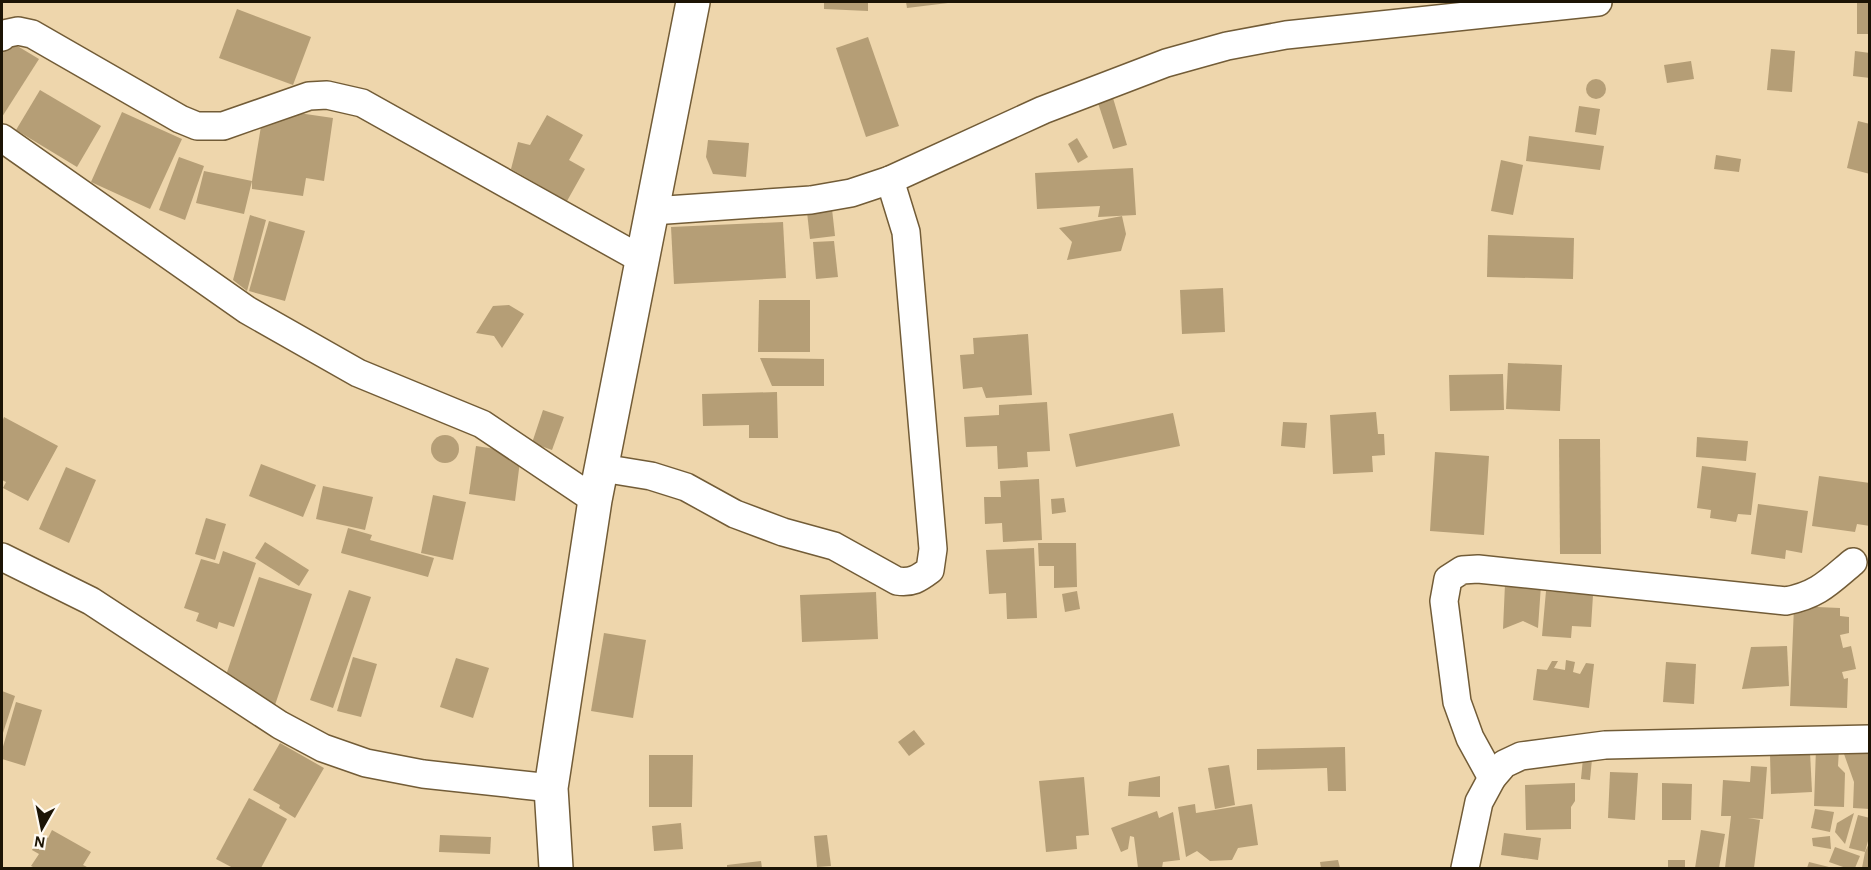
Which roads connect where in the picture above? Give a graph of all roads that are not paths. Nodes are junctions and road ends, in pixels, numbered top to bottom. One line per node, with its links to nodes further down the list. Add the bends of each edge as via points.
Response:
1 (693, 2): 7 (street)
2 (1598, 2): 3 (street)
3 (1533, 5): 6 (street, via 1286,35 1227,46 1166,63 1043,110)
4 (2, 35): 8 (street, via 18,31 32,34 197,126 223,126 309,96 327,95 362,103)
5 (2, 138): 10 (street, via 247,309 358,373 482,424)
6 (890, 180): 7 (street, via 851,193 811,200); 9 (street, via 906,232 933,549 930,570 918,580 897,581 834,546 735,514 686,487 651,476)
7 (652, 211): 8 (street)
8 (641, 259): 9 (street)
9 (602, 468): 10 (street)
10 (595, 500): 15 (street)
11 (2, 557): 15 (street, via 91,601 280,725 323,748 366,763 423,774)
12 (1853, 562): 14 (street, via 1806,597 1786,601 1462,570 1448,579 1444,601 1457,702 1470,738)
13 (1869, 739): 14 (street, via 1605,745 1521,756 1504,764)
14 (1492, 778): 17 (street, via 1479,802)
15 (551, 788): 16 (street)
16 (556, 868)
17 (1465, 868)

